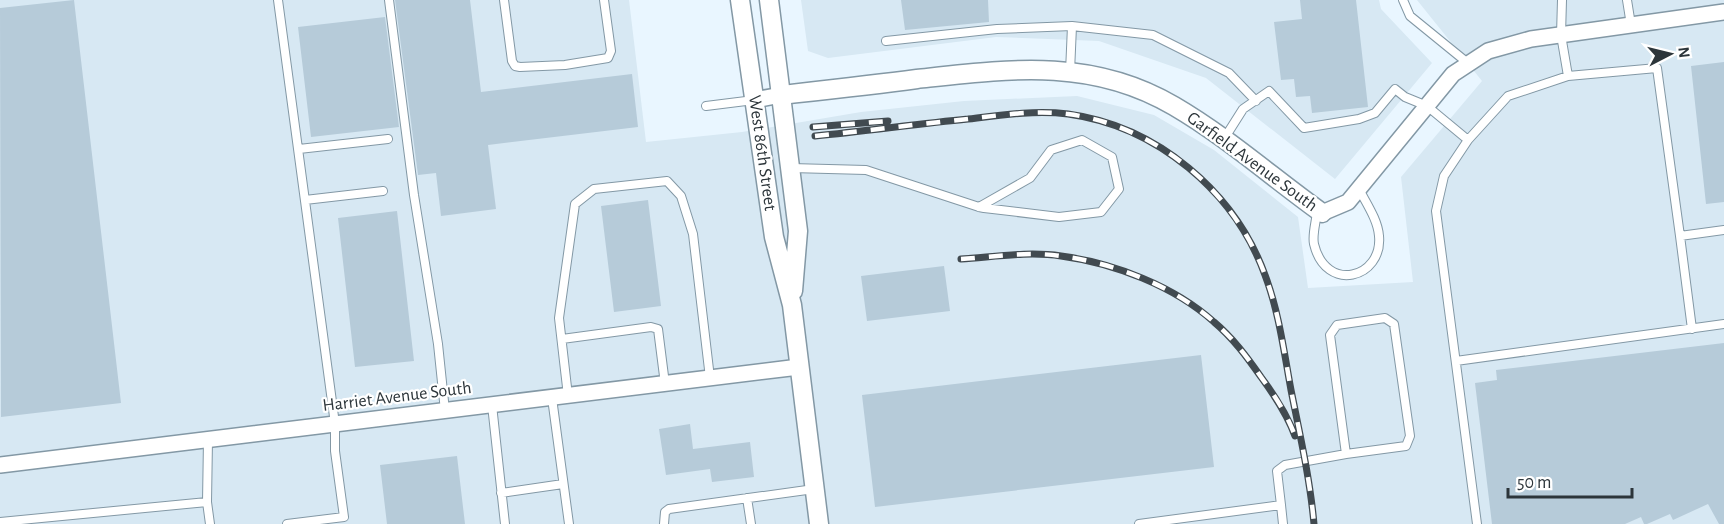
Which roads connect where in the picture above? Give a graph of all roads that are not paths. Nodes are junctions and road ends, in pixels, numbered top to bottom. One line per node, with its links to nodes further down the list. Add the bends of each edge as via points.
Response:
1 (281, 0): 26 (lane)
2 (388, 0): 46 (lane)
3 (504, 0): 4 (lane, via 512,61 520,67 608,58 611,51)
4 (604, 0)
5 (740, 0): 19 (street, West 86th Street)
6 (769, 0): 18 (street, West 86th Street)
7 (1403, 0): 15 (lane, via 1410,16)
8 (1562, 0): 13 (lane)
9 (1628, 0): 11 (lane)
10 (1724, 12): 11 (street, Garfield Avenue South)
11 (1631, 25): 13 (street, Garfield Avenue South)
12 (1072, 26): 14 (lane, via 997,29); 16 (lane); 20 (lane, via 1154,35 1229,73)
13 (1561, 35): 15 (street, Garfield Avenue South, via 1488,51); 17 (lane)
14 (886, 41)
15 (1469, 64): 22 (street, Garfield Avenue South, via 1453,74)
16 (1070, 72): 18 (street, Garfield Avenue South, via 999,70); 24 (street, Garfield Avenue South, via 1133,87 1174,106)
17 (1568, 76): 25 (lane, via 1508,96); 34 (lane, via 1657,68)
18 (781, 95): 19 (street, Garfield Avenue South); 27 (street, West 86th Street)
19 (754, 100): 21 (lane); 35 (street, West 86th Street, via 774,237)
20 (1256, 101): 22 (lane, via 1269,91 1304,128 1375,113 1395,89); 24 (lane, via 1243,109)
21 (706, 106)
22 (1427, 106): 25 (lane); 28 (street, Garfield Avenue South)
23 (388, 139): 26 (lane)
24 (1223, 140): 32 (street, Garfield Avenue South)
25 (1468, 140): 39 (lane, via 1444,176 1436,211)
26 (299, 150): 30 (lane)
27 (790, 168): 31 (lane, via 866,170); 35 (street, West 86th Street, via 798,231)
28 (1359, 189): 32 (street, Garfield Avenue South, via 1348,202); 32 (lane, via 1379,236 1376,255 1364,269 1350,276 1339,275 1322,264 1314,242)
29 (383, 191): 30 (lane)
30 (305, 200): 47 (lane)
31 (979, 207): 31 (lane, via 1059,217 1101,212 1119,189 1112,158 1082,140 1051,150 1030,178)
32 (1319, 212)
33 (1724, 230): 34 (lane)
34 (1680, 236): 37 (lane)
35 (792, 305): 40 (street, West 86th Street)
36 (1724, 324): 37 (lane)
37 (1692, 329): 39 (lane)
38 (562, 339): 41 (lane, via 559,318 575,204 594,189 667,181 681,196 693,234); 42 (lane, via 658,329); 43 (lane)
39 (1456, 361): 68 (lane)
40 (799, 367): 41 (street, Harriet Avenue South); 52 (street, West 86th Street)
41 (710, 378): 42 (street, Harriet Avenue South)
42 (665, 384): 43 (street, Harriet Avenue South)
43 (568, 396): 44 (street, Harriet Avenue South)
44 (552, 398): 45 (street, Harriet Avenue South); 51 (lane)
45 (492, 405): 46 (street, Harriet Avenue South); 53 (lane)
46 (446, 411): 47 (street, Harriet Avenue South)
47 (335, 424): 48 (street, Harriet Avenue South); 57 (lane)
48 (208, 440): 50 (street, Harriet Avenue South); 55 (lane)
49 (1347, 454): 49 (lane, via 1406,446 1410,436 1394,324 1385,318 1337,325 1330,335); 56 (lane, via 1284,465 1277,471)
50 (0, 465)
51 (563, 484): 53 (lane); 62 (lane)
52 (814, 489): 54 (lane); 65 (street, West 86th Street)
53 (501, 493): 61 (lane)
54 (747, 498): 63 (lane, via 669,509); 64 (lane)
55 (207, 502): 58 (lane); 59 (lane)
56 (1281, 506): 66 (lane); 67 (lane)
57 (344, 521): 60 (lane)
58 (0, 522)
59 (210, 524)
60 (287, 524)
61 (505, 524)
62 (569, 524)
63 (664, 524)
64 (751, 524)
65 (819, 524)
66 (1139, 524)
67 (1283, 524)
68 (1477, 524)

